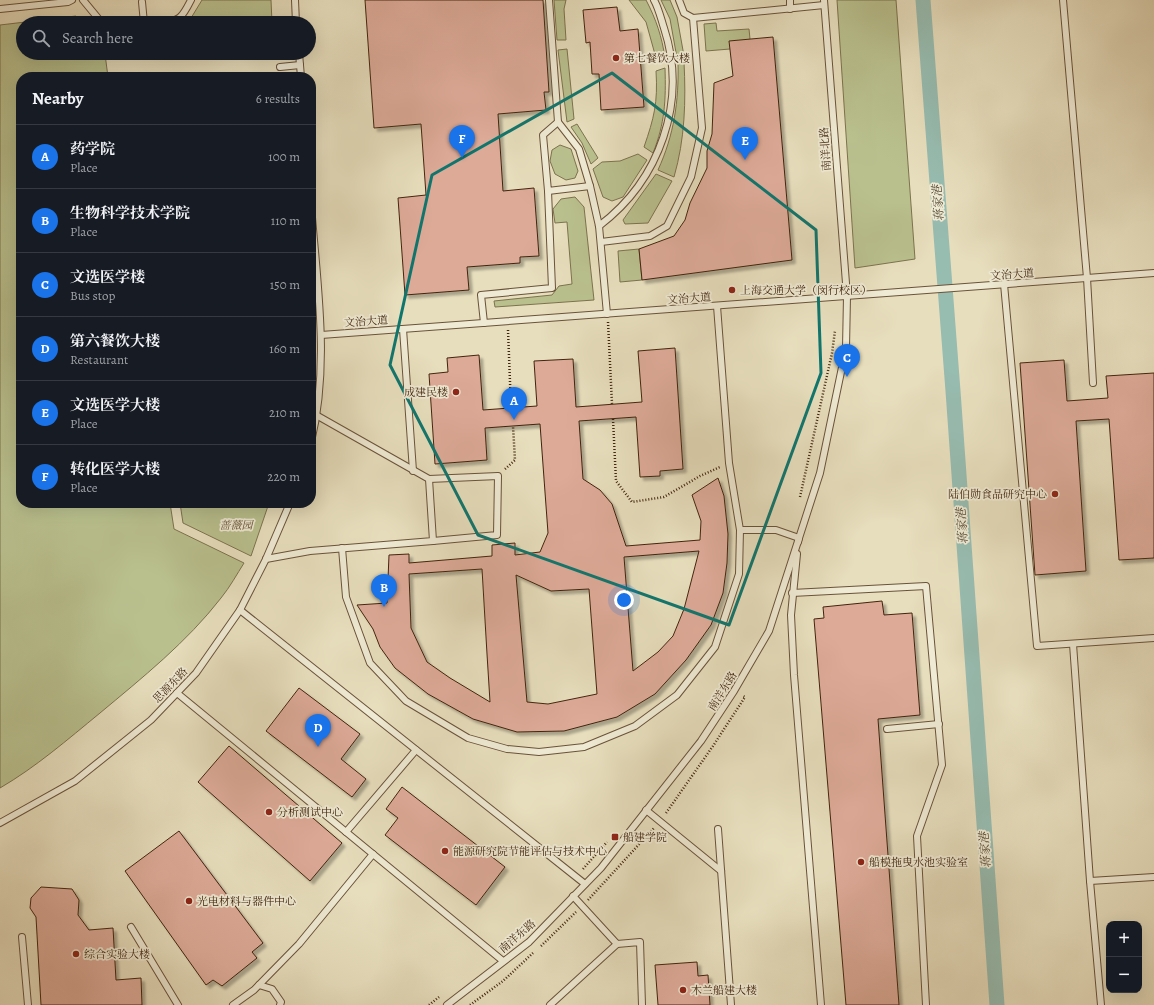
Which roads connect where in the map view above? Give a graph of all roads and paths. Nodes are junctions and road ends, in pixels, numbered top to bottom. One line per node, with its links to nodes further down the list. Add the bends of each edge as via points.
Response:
1 (72, 0): 12 (lane)
2 (83, 0): 14 (lane)
3 (191, 0): 16 (lane)
4 (295, 0): 17 (lane)
5 (549, 0): 23 (lane)
6 (654, 0): 26 (lane, via 668,41 674,77 671,109 664,140 639,186 615,214)
7 (678, 0): 18 (lane, via 684,13)
8 (790, 0): 13 (lane)
9 (1063, 0): 30 (lane)
10 (142, 2): 15 (lane)
11 (824, 3): 13 (lane); 32 (lane, 南洋北路)
12 (0, 9)
13 (790, 9): 18 (lane)
14 (96, 16)
15 (143, 16)
16 (182, 16)
17 (296, 16)
18 (693, 18): 27 (lane, via 702,128 691,177 667,226 650,236)
19 (300, 60): 20 (lane)
20 (300, 65): 21 (lane); 22 (lane)
21 (280, 67)
22 (301, 72)
23 (558, 122): 24 (lane, via 578,149); 25 (lane, via 543,135)
24 (590, 186): 25 (lane); 26 (lane)
25 (548, 191): 36 (lane, via 552,288 482,295)
26 (599, 226): 27 (lane)
27 (601, 242): 34 (lane)
28 (316, 264): 39 (lane)
29 (1154, 273): 30 (lane, 文治大道)
30 (1087, 278): 31 (lane, 文治大道); 40 (lane)
31 (1004, 284): 32 (lane, 文治大道); 60 (lane, via 1037,646)
32 (847, 296): 33 (lane, 文治大道); 53 (lane, 南洋东路, via 846,348 820,473)
33 (717, 306): 34 (lane, 文治大道); 46 (lane)
34 (607, 314): 35 (lane, 文治大道); 41 (path)
35 (508, 321): 36 (lane, 文治大道); 42 (path)
36 (484, 323): 37 (lane, 文治大道)
37 (403, 329): 39 (lane, 文治大道); 47 (lane)
38 (835, 329): 50 (path, via 832,353)
39 (322, 335): 43 (lane, via 320,390)
40 (1093, 383)
41 (612, 404)
42 (512, 408)
43 (316, 415): 47 (lane)
44 (613, 419): 46 (path, via 616,481 632,502 664,497)
45 (513, 426): 48 (path, via 515,460)
46 (729, 463): 52 (lane)
47 (413, 471): 49 (lane)
48 (498, 476): 49 (lane); 54 (lane, via 497,535)
49 (429, 479): 54 (lane)
50 (799, 500)
51 (288, 508): 56 (lane, 思源东路)
52 (740, 530): 53 (lane, via 776,530); 55 (lane, via 739,574 715,647 677,695 628,729 584,747 539,752 507,749 468,738 406,701 370,663 346,597)
53 (799, 538): 57 (lane); 65 (lane, 南洋东路, via 769,631 702,742)
54 (433, 542): 55 (lane)
55 (342, 548): 56 (lane)
56 (266, 559): 58 (lane, 思源东路)
57 (792, 594): 62 (lane, via 926,586); 92 (lane, via 794,675)
58 (240, 610): 61 (lane, 思源东路, via 196,673); 64 (lane)
59 (1154, 638): 60 (lane)
60 (1073, 644): 74 (lane)
61 (177, 693): 66 (lane, 思源东路, via 151,720 75,781); 68 (lane)
62 (938, 724): 63 (lane); 93 (lane, via 942,765 917,836)
63 (887, 729)
64 (416, 750): 68 (lane); 72 (lane)
65 (646, 810): 71 (lane); 75 (lane, 南洋东路, via 614,852)
66 (0, 823)
67 (718, 829): 71 (lane)
68 (346, 832): 70 (lane)
69 (610, 838): 72 (path)
70 (373, 854): 80 (lane); 81 (lane, via 299,944)
71 (721, 871): 91 (lane)
72 (576, 877): 75 (lane)
73 (1154, 877): 74 (lane)
74 (1090, 881): 94 (lane)
75 (585, 884): 76 (lane, 南洋东路)
76 (573, 896): 79 (lane); 80 (lane, 南洋东路, via 528,942)
77 (131, 927): 85 (lane)
78 (22, 937): 84 (lane)
79 (618, 944): 89 (lane); 90 (lane, via 640,942)
80 (503, 961): 88 (lane, 南洋东路)
81 (259, 985): 83 (lane); 86 (lane, via 272,989 281,1002)
82 (441, 996): 87 (path)
83 (237, 1004)
84 (28, 1005)
85 (178, 1005)
86 (280, 1005)
87 (429, 1005)
88 (447, 1005)
89 (550, 1005)
90 (642, 1005)
91 (731, 1005)
92 (821, 1005)
93 (926, 1005)
94 (1101, 1005)

